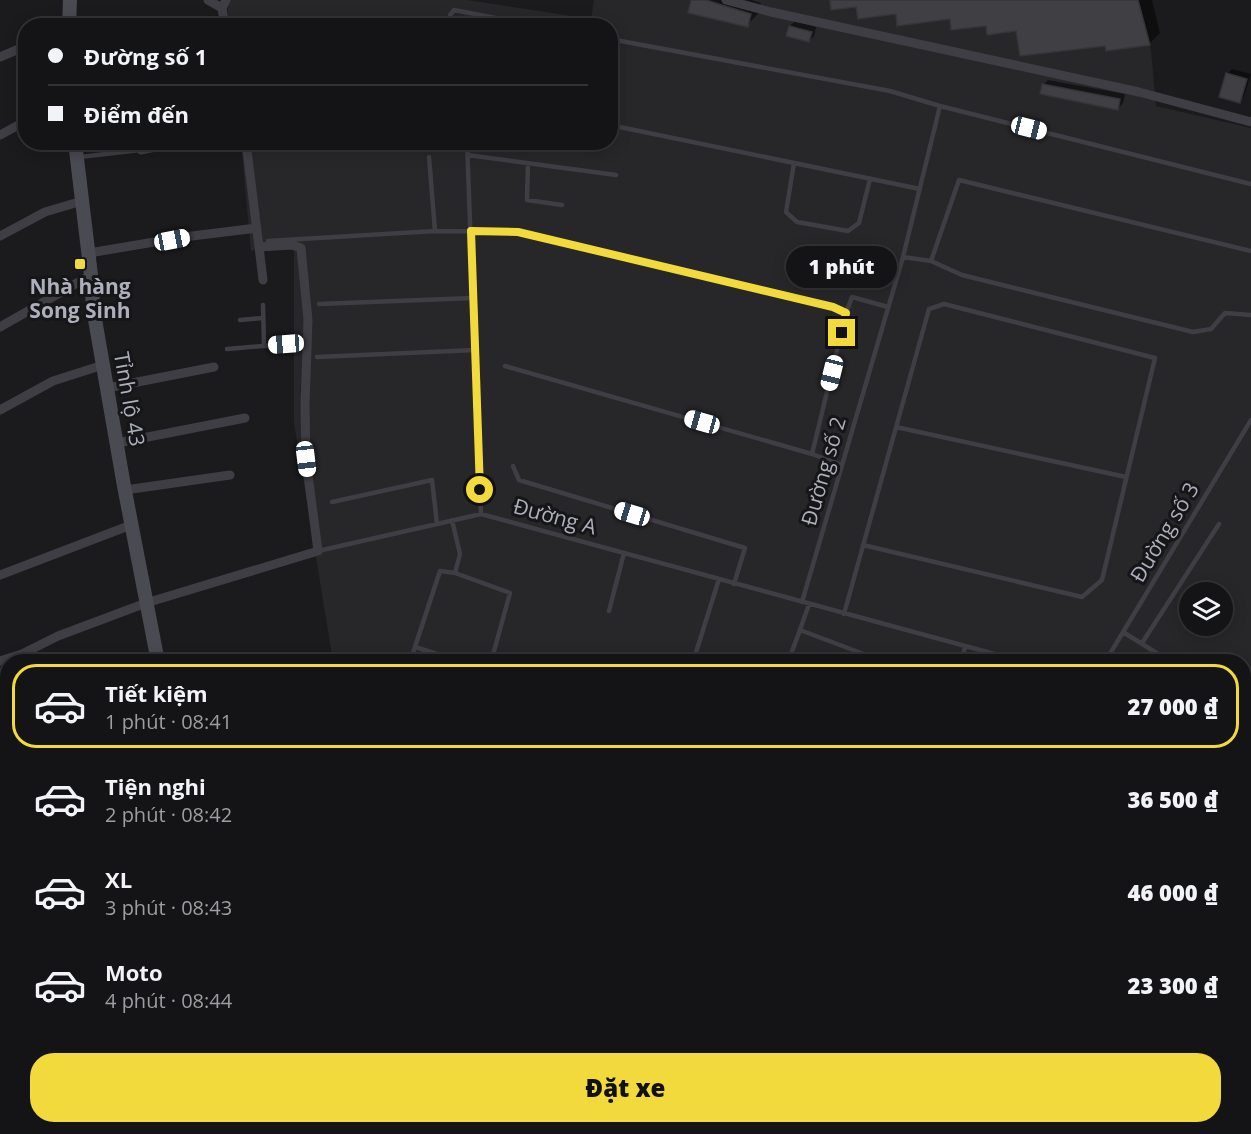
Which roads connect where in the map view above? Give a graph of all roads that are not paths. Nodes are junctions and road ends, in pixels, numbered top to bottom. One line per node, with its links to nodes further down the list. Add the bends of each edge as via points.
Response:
1 (70, 0): 5 (main road)
2 (208, 0): 4 (street)
3 (726, 0): 12 (street, via 1139,92)
4 (224, 4)
5 (69, 18)
6 (450, 18): 7 (lane, via 453,10)
7 (496, 18)
8 (618, 40): 11 (lane, via 890,91)
9 (18, 49): 10 (street)
10 (0, 57)
11 (940, 106): 27 (lane); 28 (lane, Đường số 2)
12 (1251, 122)
13 (18, 125): 15 (street)
14 (618, 128): 24 (lane)
15 (0, 135)
16 (76, 150): 22 (main road, Tỉnh lộ 43)
17 (141, 150): 22 (lane)
18 (247, 150): 31 (street)
19 (468, 150): 20 (lane)
20 (468, 155): 23 (lane); 33 (lane)
21 (429, 157): 32 (lane)
22 (77, 158): 29 (main road, Tỉnh lộ 43)
23 (528, 163): 25 (lane); 30 (lane, via 527,200)
24 (794, 163): 26 (lane); 26 (lane, via 786,212 798,222 848,231 859,223)
25 (615, 175)
26 (870, 178): 28 (lane)
27 (1251, 184)
28 (920, 189): 39 (lane, Đường số 2)
29 (82, 201): 34 (street, via 45,212); 38 (main road, Tỉnh lộ 43)
30 (562, 205)
31 (257, 228): 36 (street); 38 (street)
32 (435, 231): 33 (lane); 35 (lane)
33 (471, 231): 43 (lane); 47 (lane, via 518,232)
34 (0, 236)
35 (268, 240)
36 (259, 247): 42 (street); 52 (street, via 301,248)
37 (1251, 251): 40 (lane, via 959,180)
38 (89, 253): 41 (main road, Tỉnh lộ 43)
39 (903, 257): 40 (lane); 46 (lane, Đường số 2)
40 (931, 261): 48 (lane, via 962,275 1193,332 1210,329 1225,313)
41 (92, 275): 51 (street); 57 (main road, Tỉnh lộ 43, via 93,308)
42 (262, 280)
43 (473, 298): 45 (lane); 55 (lane)
44 (262, 304): 49 (lane)
45 (319, 304)
46 (888, 307): 47 (lane, via 852,297); 67 (lane, Đường số 2)
47 (846, 313): 66 (lane)
48 (1251, 315)
49 (263, 318): 50 (lane); 53 (lane)
50 (240, 320)
51 (0, 327)
52 (308, 342): 53 (lane); 79 (street, via 306,459)
53 (264, 346): 54 (lane)
54 (227, 349)
55 (475, 351): 56 (lane); 73 (lane)
56 (317, 357)
57 (103, 365): 60 (main road, Tỉnh lộ 43); 61 (street, via 53,381)
58 (505, 366): 66 (lane)
59 (214, 367): 60 (street)
60 (107, 388): 65 (main road, Tỉnh lộ 43)
61 (0, 410)
62 (245, 418): 65 (street)
63 (1251, 420): 91 (lane, Đường số 3)
64 (896, 427): 70 (lane); 70 (lane, via 929,309 944,304 1155,358); 78 (lane)
65 (117, 443): 71 (main road, Tỉnh lộ 43)
66 (812, 454): 67 (lane)
67 (842, 465): 85 (lane, Đường số 2)
68 (513, 466): 84 (lane, via 519,480 745,549)
69 (230, 475): 71 (street)
70 (1126, 477): 78 (lane, via 1102,580 1083,597)
71 (125, 490): 77 (main road, Tỉnh lộ 43)
72 (332, 502): 75 (lane, via 432,480)
73 (481, 514): 74 (lane, Đường A); 80 (lane, Đường A)
74 (452, 520): 75 (lane, Đường A); 81 (lane, via 460,554)
75 (437, 524): 79 (lane, Đường A)
76 (1220, 524): 92 (lane)
77 (131, 525): 82 (street); 86 (main road, Tỉnh lộ 43)
78 (863, 545): 89 (lane)
79 (318, 551): 86 (street, Đường A)
80 (624, 554): 83 (lane, Đường A); 88 (lane)
81 (455, 573): 94 (lane, via 440,571); 99 (lane, via 510,593)
82 (0, 575)
83 (719, 579): 84 (lane, Đường A); 100 (lane)
84 (734, 584): 85 (lane, Đường A)
85 (802, 602): 87 (lane, Đường A)
86 (146, 603): 95 (street, Đường A); 96 (main road, Tỉnh lộ 43)
87 (809, 604): 89 (lane, Đường A); 90 (lane)
88 (609, 611)
89 (844, 614): 93 (lane, Đường A)
90 (801, 630): 101 (lane); 102 (lane)
91 (1123, 632): 92 (lane); 105 (lane, Đường số 3)
92 (1142, 643): 106 (lane)
93 (965, 646): 103 (lane); 104 (lane, Đường A)
94 (415, 647): 97 (lane); 98 (lane)
95 (22, 654)
96 (156, 654)
97 (413, 654)
98 (437, 654)
99 (493, 654)
100 (696, 654)
101 (791, 654)
102 (864, 654)
103 (964, 654)
104 (994, 654)
105 (1110, 654)
106 (1159, 654)

